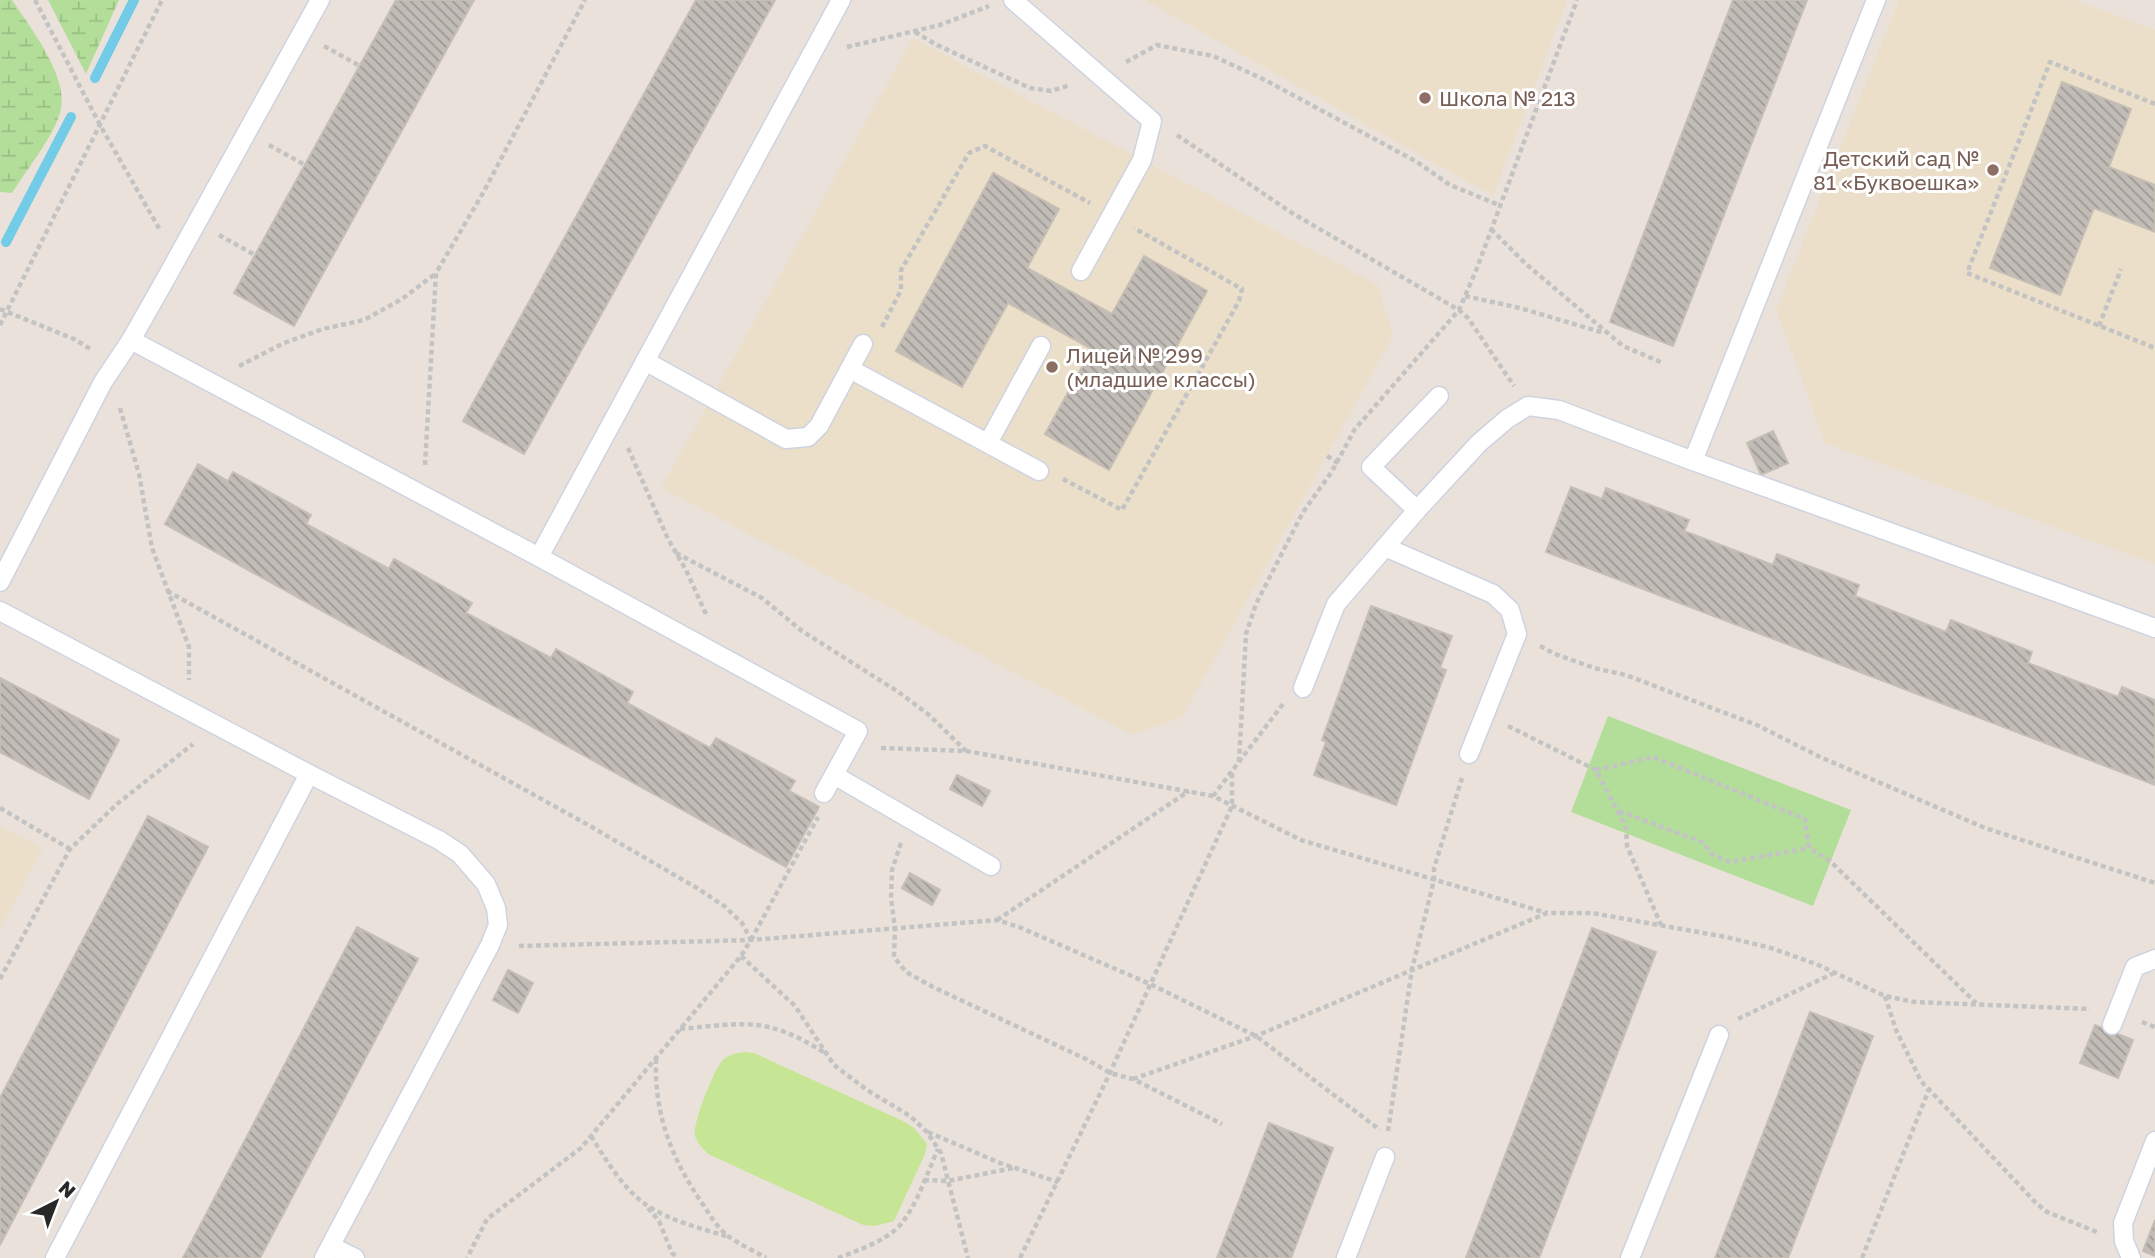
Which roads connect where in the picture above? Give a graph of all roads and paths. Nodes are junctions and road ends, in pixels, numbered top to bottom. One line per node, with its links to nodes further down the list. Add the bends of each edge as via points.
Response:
1 (35, 0): 17 (path)
2 (162, 0): 17 (path)
3 (320, 0): 25 (lane)
4 (584, 0): 28 (path)
5 (841, 0): 40 (lane)
6 (1013, 0): 14 (lane)
7 (1577, 0): 20 (path)
8 (1876, 0): 50 (lane)
9 (982, 10): 10 (path)
10 (915, 32): 11 (path); 14 (path, via 1031,88 1051,90)
11 (843, 48)
12 (348, 60): 13 (path)
13 (360, 66)
14 (1101, 77): 16 (lane); 20 (path, via 1157,45 1213,56 1384,144 1450,185)
15 (2155, 104): 34 (path, via 2050,62 1966,273)
16 (1152, 121): 21 (lane, via 1142,160); 31 (path, via 1292,213)
17 (100, 125): 25 (path); 32 (path)
18 (294, 159): 19 (path)
19 (305, 165)
20 (1499, 205): 22 (path)
21 (1112, 216): 27 (lane); 37 (path, via 985,146 969,153 901,270 901,290 880,330); 51 (path, via 1242,289 1239,301 1122,510)
22 (1490, 229): 29 (path); 35 (path)
23 (244, 249): 24 (path)
24 (255, 255)
25 (177, 259): 36 (lane)
26 (2121, 270): 34 (path)
27 (1081, 271)
28 (436, 273): 45 (path, via 363,320 284,343); 52 (path)
29 (1465, 296): 31 (path); 35 (path)
30 (0, 309): 32 (path)
31 (1459, 310): 47 (path); 69 (path, via 1355,429 1303,512 1255,604 1246,634)
32 (7, 312): 33 (path); 41 (path, via 74,339)
33 (0, 325)
34 (2099, 326): 39 (path)
35 (1609, 334): 42 (path, via 1623,346)
36 (131, 340): 41 (lane); 45 (lane)
37 (863, 344): 43 (lane)
38 (1041, 346): 49 (lane)
39 (2155, 348)
40 (645, 361): 43 (lane, via 786,439 808,436 820,426); 48 (lane)
41 (114, 363): 44 (lane)
42 (1663, 363)
43 (850, 369): 49 (lane)
44 (103, 382): 57 (lane); 63 (path, via 119,402 152,548 189,647)
45 (209, 382): 52 (lane)
46 (1439, 396): 53 (lane, via 1371,467)
47 (1528, 406): 50 (lane, via 1559,410); 53 (lane, via 1479,443)
48 (614, 419): 55 (path); 56 (lane)
49 (988, 443): 51 (lane)
50 (1693, 461): 60 (lane)
51 (1039, 471)
52 (423, 496): 56 (lane)
53 (1417, 510): 54 (lane)
54 (1385, 547): 61 (lane, via 1493,594 1510,610); 62 (lane, via 1336,604)
55 (676, 553): 59 (path); 67 (path, via 762,598 802,631 907,698)
56 (539, 557): 66 (lane)
57 (0, 582)
58 (0, 611): 63 (lane)
59 (707, 616)
60 (2155, 628)
61 (1517, 634): 64 (lane); 85 (path, via 1555,654 1626,675 1759,726 1985,828)
62 (1303, 688): 69 (path, via 1281,706)
63 (188, 712): 65 (lane)
64 (1485, 714): 68 (lane); 70 (path)
65 (205, 720): 72 (lane); 82 (path, via 192,746 117,804)
66 (858, 731): 67 (path, via 878,748); 73 (lane)
67 (966, 751): 74 (path)
68 (1469, 754): 84 (path)
69 (1239, 762): 71 (path)
70 (1596, 770): 79 (path); 81 (path, via 1653,757 1805,819)
71 (1232, 771): 76 (path); 77 (path)
72 (309, 774): 91 (lane, via 460,854 486,884 496,908 498,925); 124 (lane)
73 (834, 775): 75 (lane); 80 (lane)
74 (1189, 791): 76 (path); 87 (path)
75 (824, 793): 90 (path, via 824,806)
76 (1213, 796): 77 (path)
77 (1232, 806): 84 (path, via 1301,840); 97 (path)
78 (0, 808): 82 (path)
79 (1618, 811): 81 (path, via 1702,842 1712,854 1730,862); 88 (path, via 1626,827 1627,846)
80 (910, 819): 83 (lane); 89 (path, via 892,870)
81 (1809, 848): 99 (path, via 1830,861)
82 (70, 849): 96 (path)
83 (991, 866)
84 (1434, 880): 86 (path); 94 (path)
85 (2155, 883)
86 (1547, 913): 88 (path, via 1591,913); 94 (path)
87 (997, 920): 89 (path); 97 (path)
88 (1661, 925): 95 (path, via 1771,948)
89 (895, 929): 90 (path); 107 (path, via 894,957 906,972)
90 (751, 940): 91 (path)
91 (490, 946): 123 (lane)
92 (741, 956): 105 (path, via 795,1006)
93 (2155, 959): 101 (lane, via 2135,968)
94 (1412, 969): 104 (path); 104 (path, via 1387,1136)
95 (1835, 973): 98 (path); 103 (path, via 1733,1021)
96 (0, 979)
97 (1150, 984): 104 (path); 107 (path)
98 (1885, 996): 99 (path); 109 (path, via 1910,1062)
99 (1977, 1004): 100 (path)
100 (2082, 1008)
101 (2112, 1025)
102 (680, 1029): 105 (path, via 765,1025 788,1031)
103 (1719, 1035): 132 (lane)
104 (1256, 1037): 108 (path)
105 (826, 1053): 111 (path, via 846,1075)
106 (656, 1058): 121 (path, via 657,1105 664,1129 687,1181)
107 (1110, 1073): 108 (path); 119 (path)
108 (1133, 1079): 110 (path)
109 (1929, 1089): 122 (path, via 2047,1212); 133 (path)
110 (1222, 1124)
111 (927, 1132): 114 (path); 116 (path)
112 (590, 1136): 120 (path, via 617,1175)
113 (2155, 1141): 122 (lane, via 2123,1223)
114 (938, 1149): 117 (path); 118 (path)
115 (1385, 1157): 131 (lane)
116 (1013, 1168): 118 (path); 119 (path)
117 (924, 1180): 118 (path); 128 (path, via 892,1233)
118 (948, 1181): 129 (path)
119 (1058, 1182): 130 (path)
120 (646, 1204): 121 (path); 126 (path)
121 (729, 1237): 127 (path)
122 (2124, 1241): 134 (lane)
123 (327, 1252): 125 (lane)
124 (55, 1258)
125 (355, 1258)
126 (678, 1258)
127 (766, 1258)
128 (838, 1258)
129 (968, 1258)
130 (1020, 1258)
131 (1346, 1258)
132 (1630, 1258)
133 (1862, 1258)
134 (2131, 1258)

